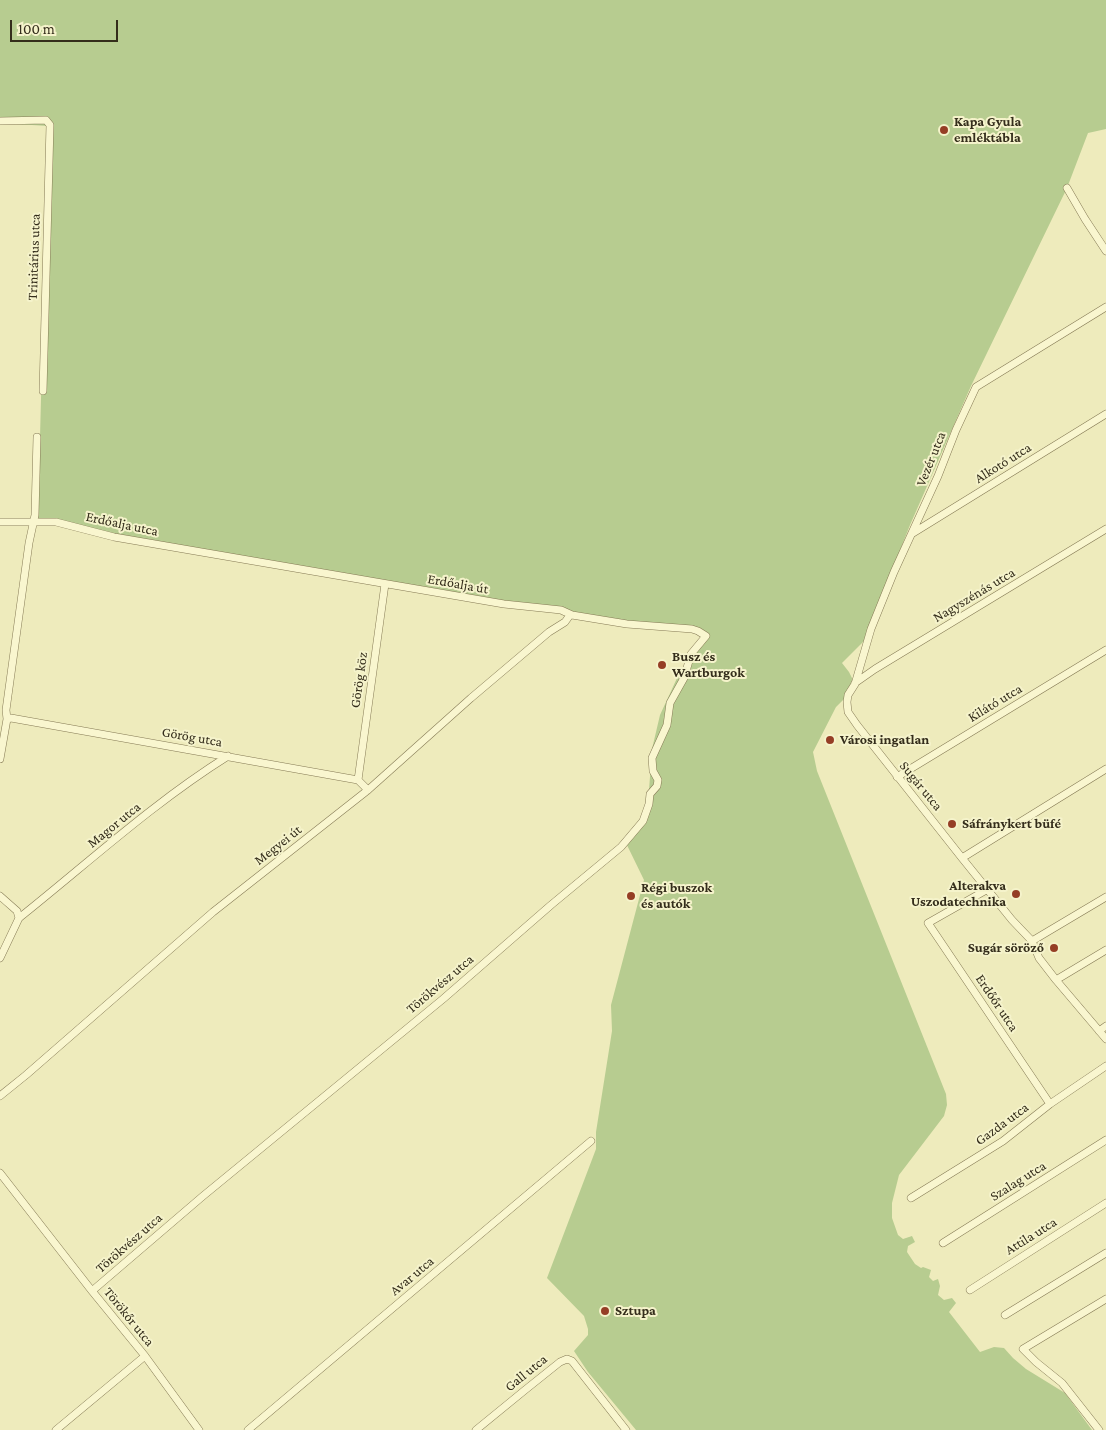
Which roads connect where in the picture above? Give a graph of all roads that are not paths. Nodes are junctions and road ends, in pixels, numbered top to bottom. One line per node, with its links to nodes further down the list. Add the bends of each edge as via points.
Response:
1 (0, 121): 5 (street, Trinitárius utca, via 46,120 50,126)
2 (1067, 188): 3 (street)
3 (1106, 251)
4 (1106, 306): 11 (street, Vezér utca, via 976,386)
5 (43, 391)
6 (1106, 414): 11 (street, Alkotó utca)
7 (38, 437): 9 (street)
8 (0, 522): 9 (street, Erdőalja utca)
9 (33, 523): 12 (street, Erdőalja utca, via 56,522 114,537); 18 (street)
10 (1106, 529): 17 (street, Nagyszénás utca)
11 (912, 533): 17 (street, Vezér utca, via 871,629)
12 (205, 553): 13 (street, Erdőalja út)
13 (385, 584): 14 (street, Erdőalja út, via 561,610); 23 (street, Görög köz)
14 (570, 614): 15 (street, Erdőalja út, via 627,624 692,629); 24 (street, Megyei út)
15 (706, 636): 48 (street, Törökvész utca, via 690,656 684,678 670,703 666,728 652,756 657,786 650,794 643,821 622,847)
16 (1106, 650): 22 (street, Kilátó utca)
17 (855, 684): 22 (street, Sugár utca, via 848,695 848,712)
18 (7, 719): 19 (street, Görög utca); 20 (street)
19 (228, 756): 23 (street, Görög utca); 29 (street, Magor utca, via 149,812)
20 (0, 759)
21 (1106, 769): 25 (street)
22 (897, 777): 25 (street, Sugár utca)
23 (358, 780): 24 (street)
24 (368, 790): 38 (street, Megyei út, via 213,912)
25 (962, 858): 26 (street, Sugár utca)
26 (988, 889): 30 (street, Sugár utca); 39 (street, Erdőőr utca, via 928,923)
27 (0, 896): 29 (street)
28 (1106, 897): 30 (street)
29 (19, 918): 32 (street)
30 (1032, 941): 33 (street, Sugár utca, via 1039,958)
31 (1106, 950): 33 (street)
32 (0, 958)
33 (1056, 980): 35 (street, Sugár utca)
34 (1106, 1026): 35 (street)
35 (1099, 1031): 36 (street, Sugár utca)
36 (1106, 1039)
37 (1106, 1066): 39 (street, Gazda utca)
38 (0, 1096)
39 (1050, 1104): 43 (street, Gazda utca, via 1003,1142)
40 (1106, 1140): 45 (street, Szalag utca)
41 (592, 1141): 54 (street, Avar utca)
42 (0, 1173): 48 (street, Törökőr utca)
43 (911, 1198)
44 (1106, 1203): 47 (street, Attila utca)
45 (943, 1243)
46 (1106, 1253): 50 (street)
47 (970, 1290)
48 (92, 1291): 51 (street, Törökőr utca)
49 (1106, 1299): 57 (street, via 1022,1349 1062,1383)
50 (1005, 1315)
51 (145, 1356): 52 (street); 53 (street, Törökőr utca)
52 (56, 1430)
53 (199, 1430)
54 (248, 1430)
55 (476, 1430): 56 (street, Gall utca, via 567,1359 574,1363)
56 (626, 1430)
57 (1099, 1430)

